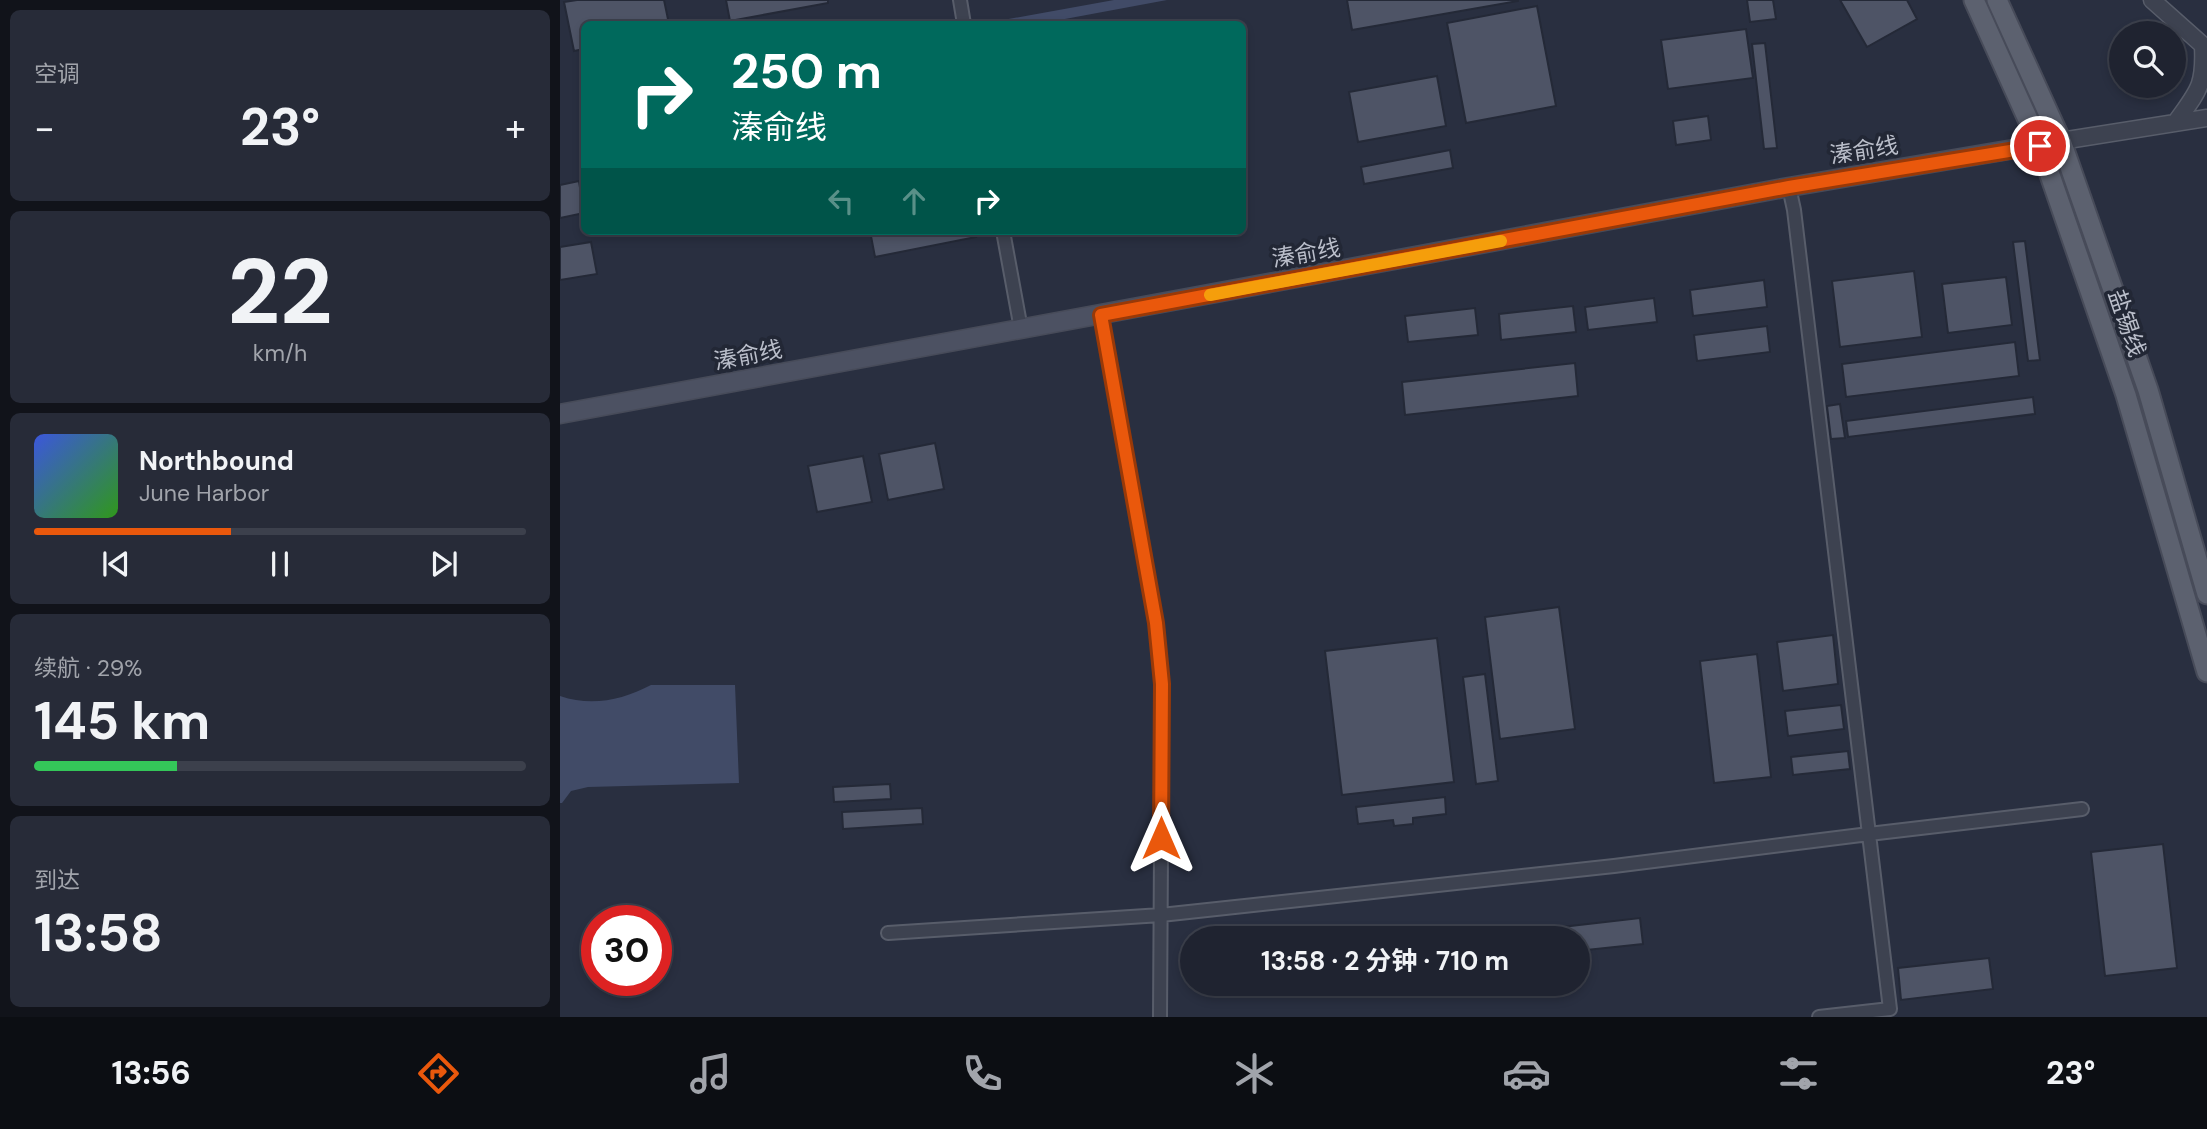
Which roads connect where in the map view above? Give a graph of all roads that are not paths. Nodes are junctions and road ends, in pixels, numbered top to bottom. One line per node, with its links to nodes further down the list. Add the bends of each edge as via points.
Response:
1 (960, 0): 5 (street)
2 (1975, 0): 10 (main road, 盐锡线)
3 (1997, 0): 9 (main road, 盐锡线)
4 (2152, 0): 6 (street)
5 (964, 21)
6 (2205, 48): 8 (street, via 2198,91)
7 (2207, 118): 8 (street)
8 (2176, 122): 9 (street)
9 (2061, 141): 10 (main road, 溱俞线); 16 (main road, 盐锡线, via 2148,390)
10 (2040, 146): 11 (main road, 溱俞线); 17 (main road, 盐锡线, via 2126,395)
11 (1789, 187): 13 (main road, 溱俞线); 19 (street)
12 (1004, 235): 14 (street)
13 (1101, 315): 14 (main road, 溱俞线); 20 (street, via 1156,623 1162,684)
14 (1021, 329): 15 (main road, 溱俞线)
15 (560, 414)
16 (2207, 594)
17 (2207, 672)
18 (2082, 809): 19 (street)
19 (1869, 834): 20 (street); 23 (street, via 1889,1009)
20 (1161, 915): 21 (street); 22 (street)
21 (888, 933)
22 (1160, 1017)
23 (1819, 1017)

